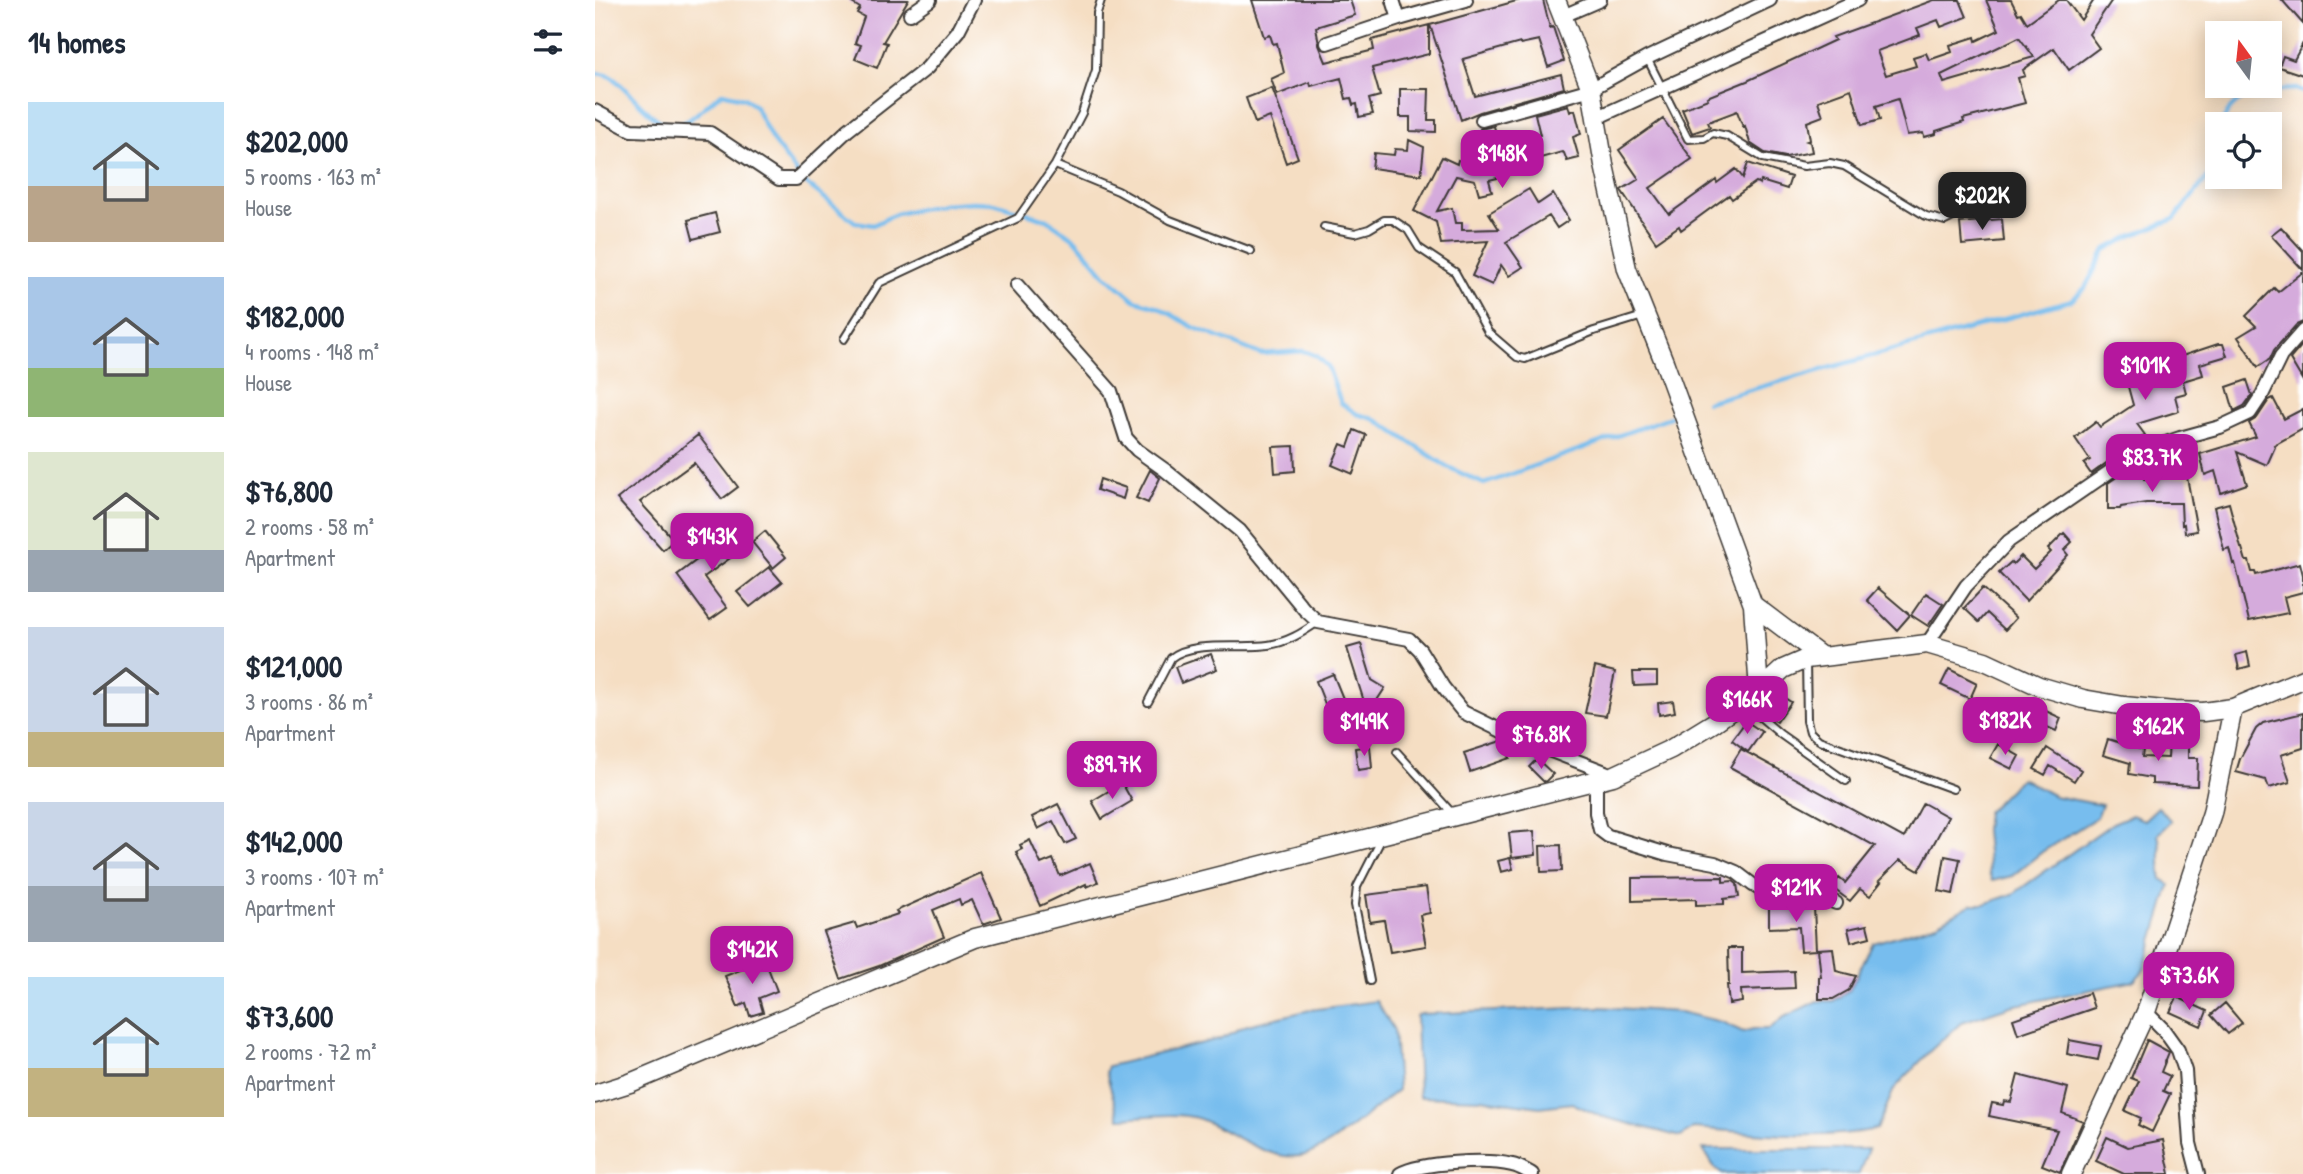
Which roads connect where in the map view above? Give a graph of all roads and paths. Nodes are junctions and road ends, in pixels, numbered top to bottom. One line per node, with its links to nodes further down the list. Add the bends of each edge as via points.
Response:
1 (930, 0): 10 (street)
2 (974, 0): 16 (street, via 958,31 927,68 848,130 799,178 779,179 710,133 631,130)
3 (1101, 0): 19 (lane, via 1096,70 1082,113)
4 (1393, 0): 11 (street)
5 (1466, 0): 11 (street)
6 (1601, 0): 9 (street)
7 (1770, 0): 13 (street)
8 (1859, 0): 14 (street)
9 (1560, 8): 15 (main road)
10 (910, 14)
11 (1399, 19): 12 (street)
12 (1327, 43)
13 (1647, 58): 14 (lane); 15 (street)
14 (1661, 88): 17 (street); 20 (lane, via 1688,139 1713,133 1727,136 1763,158 1804,166 1844,166 1926,216 1945,221)
15 (1591, 89): 17 (main road); 18 (street)
16 (595, 111)
17 (1596, 118): 24 (main road, via 1626,269)
18 (1482, 120)
19 (1055, 165): 22 (lane, via 1118,191 1170,220); 26 (lane, via 1018,218 879,283)
20 (2009, 189)
21 (1324, 227): 24 (lane, via 1355,233 1393,220 1408,230 1419,248 1455,272 1488,332 1517,357 1525,359)
22 (1251, 251)
23 (1017, 285): 28 (street, via 1111,391 1126,438 1240,531)
24 (1645, 316): 27 (main road)
25 (2303, 331): 29 (street, via 2281,356 2250,413 2137,453 2010,541 1966,586)
26 (844, 339)
27 (1753, 605): 30 (main road); 32 (main road)
28 (1318, 622): 33 (lane, via 1293,639 1267,645 1177,653); 37 (street, via 1409,639 1463,712)
29 (1927, 644): 30 (main road); 35 (main road, via 2083,699 2174,711)
30 (1814, 658): 32 (main road, via 1783,668); 40 (lane, via 1807,720 1810,732 1819,740)
31 (2303, 679): 35 (main road)
32 (1759, 691): 34 (main road)
33 (1148, 702)
34 (1743, 703): 37 (main road, via 1671,749); 39 (lane)
35 (2233, 708): 45 (main road, via 2212,813)
36 (1397, 752): 41 (lane)
37 (1613, 775): 38 (main road)
38 (1596, 780): 41 (main road); 43 (street, via 1596,813 1600,830 1608,836 1716,863 1771,896 1813,892)
39 (1846, 781)
40 (1953, 789)
41 (1455, 816): 42 (main road)
42 (1384, 834): 44 (lane, via 1357,887 1355,905); 46 (main road, via 975,938)
43 (1836, 904)
44 (1370, 981)
45 (2146, 1012): 49 (main road); 50 (street, via 2178,1050)
46 (595, 1094)
47 (1400, 1174): 48 (street, via 1431,1165 1487,1163 1513,1165)
48 (1532, 1174)
49 (2071, 1174)
50 (2198, 1174)

